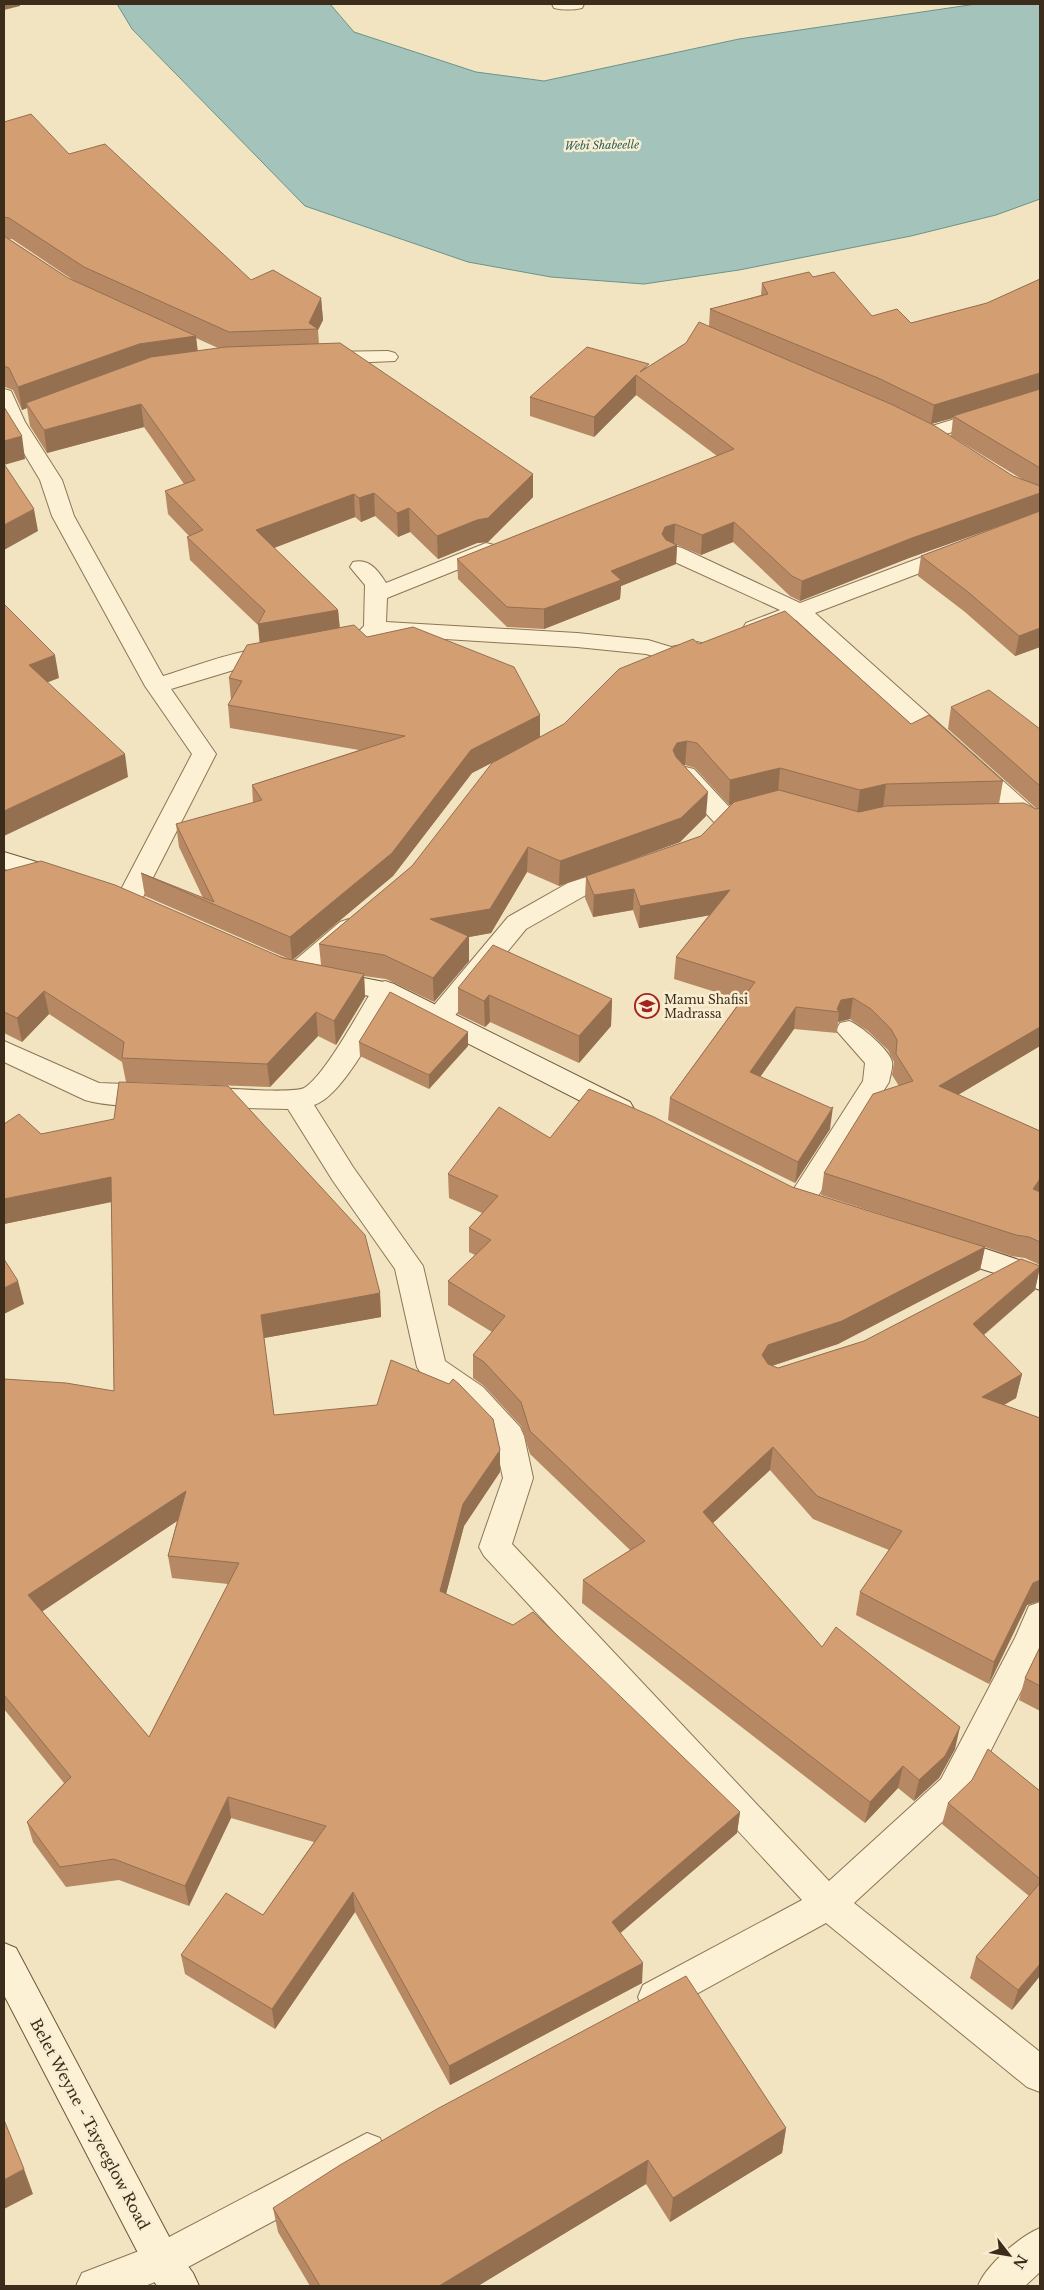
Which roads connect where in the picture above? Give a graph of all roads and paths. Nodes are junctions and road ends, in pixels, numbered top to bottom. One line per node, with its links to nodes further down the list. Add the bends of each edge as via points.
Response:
1 (560, 4): 2 (street)
2 (576, 4)
3 (388, 357): 4 (street)
4 (305, 359)
5 (4, 395): 19 (street, via 24,419 51,480 62,516)
6 (1040, 398): 7 (street, via 921,429)
7 (954, 449)
8 (970, 546): 13 (street)
9 (486, 550): 12 (street)
10 (674, 553): 13 (street)
11 (361, 567): 12 (street, via 376,584)
12 (378, 594): 14 (street)
13 (800, 610): 16 (street, via 722,641 670,654); 23 (street)
14 (375, 628): 15 (street, via 365,638); 16 (street)
15 (337, 643)
16 (648, 647): 18 (street)
17 (300, 649): 19 (street, via 244,659)
18 (628, 668)
19 (157, 686): 28 (street, via 204,754)
20 (685, 775): 22 (street)
21 (997, 816): 23 (street)
22 (726, 819)
23 (1033, 821)
24 (4, 860): 26 (street)
25 (643, 866): 32 (street, via 577,889 517,923)
26 (77, 884)
27 (103, 892): 28 (street)
28 (128, 901): 29 (street)
29 (154, 913)
30 (367, 913): 31 (street, via 286,970)
31 (386, 990): 32 (street); 35 (street, via 328,1083 312,1096)
32 (439, 1018): 36 (street)
33 (849, 1030): 37 (street, via 878,1061 876,1082 791,1196)
34 (4, 1051): 35 (street, via 95,1093)
35 (296, 1100): 43 (street, via 343,1174 409,1266 432,1368 472,1396 509,1436 518,1478 496,1547)
36 (642, 1120)
37 (828, 1210)
38 (921, 1238): 39 (street)
39 (1014, 1268): 40 (street); 41 (street)
40 (1040, 1279)
41 (979, 1286)
42 (1040, 1616): 43 (street, via 1030,1642 953,1790)
43 (828, 1904): 45 (street); 46 (street)
44 (4, 1960): 49 (street, Belet Weyne - Tayeeglow Road)
45 (627, 2012)
46 (1040, 2074)
47 (399, 2134): 49 (street)
48 (1040, 2247): 51 (street)
49 (171, 2274): 50 (street)
50 (95, 2286)
51 (997, 2286)

